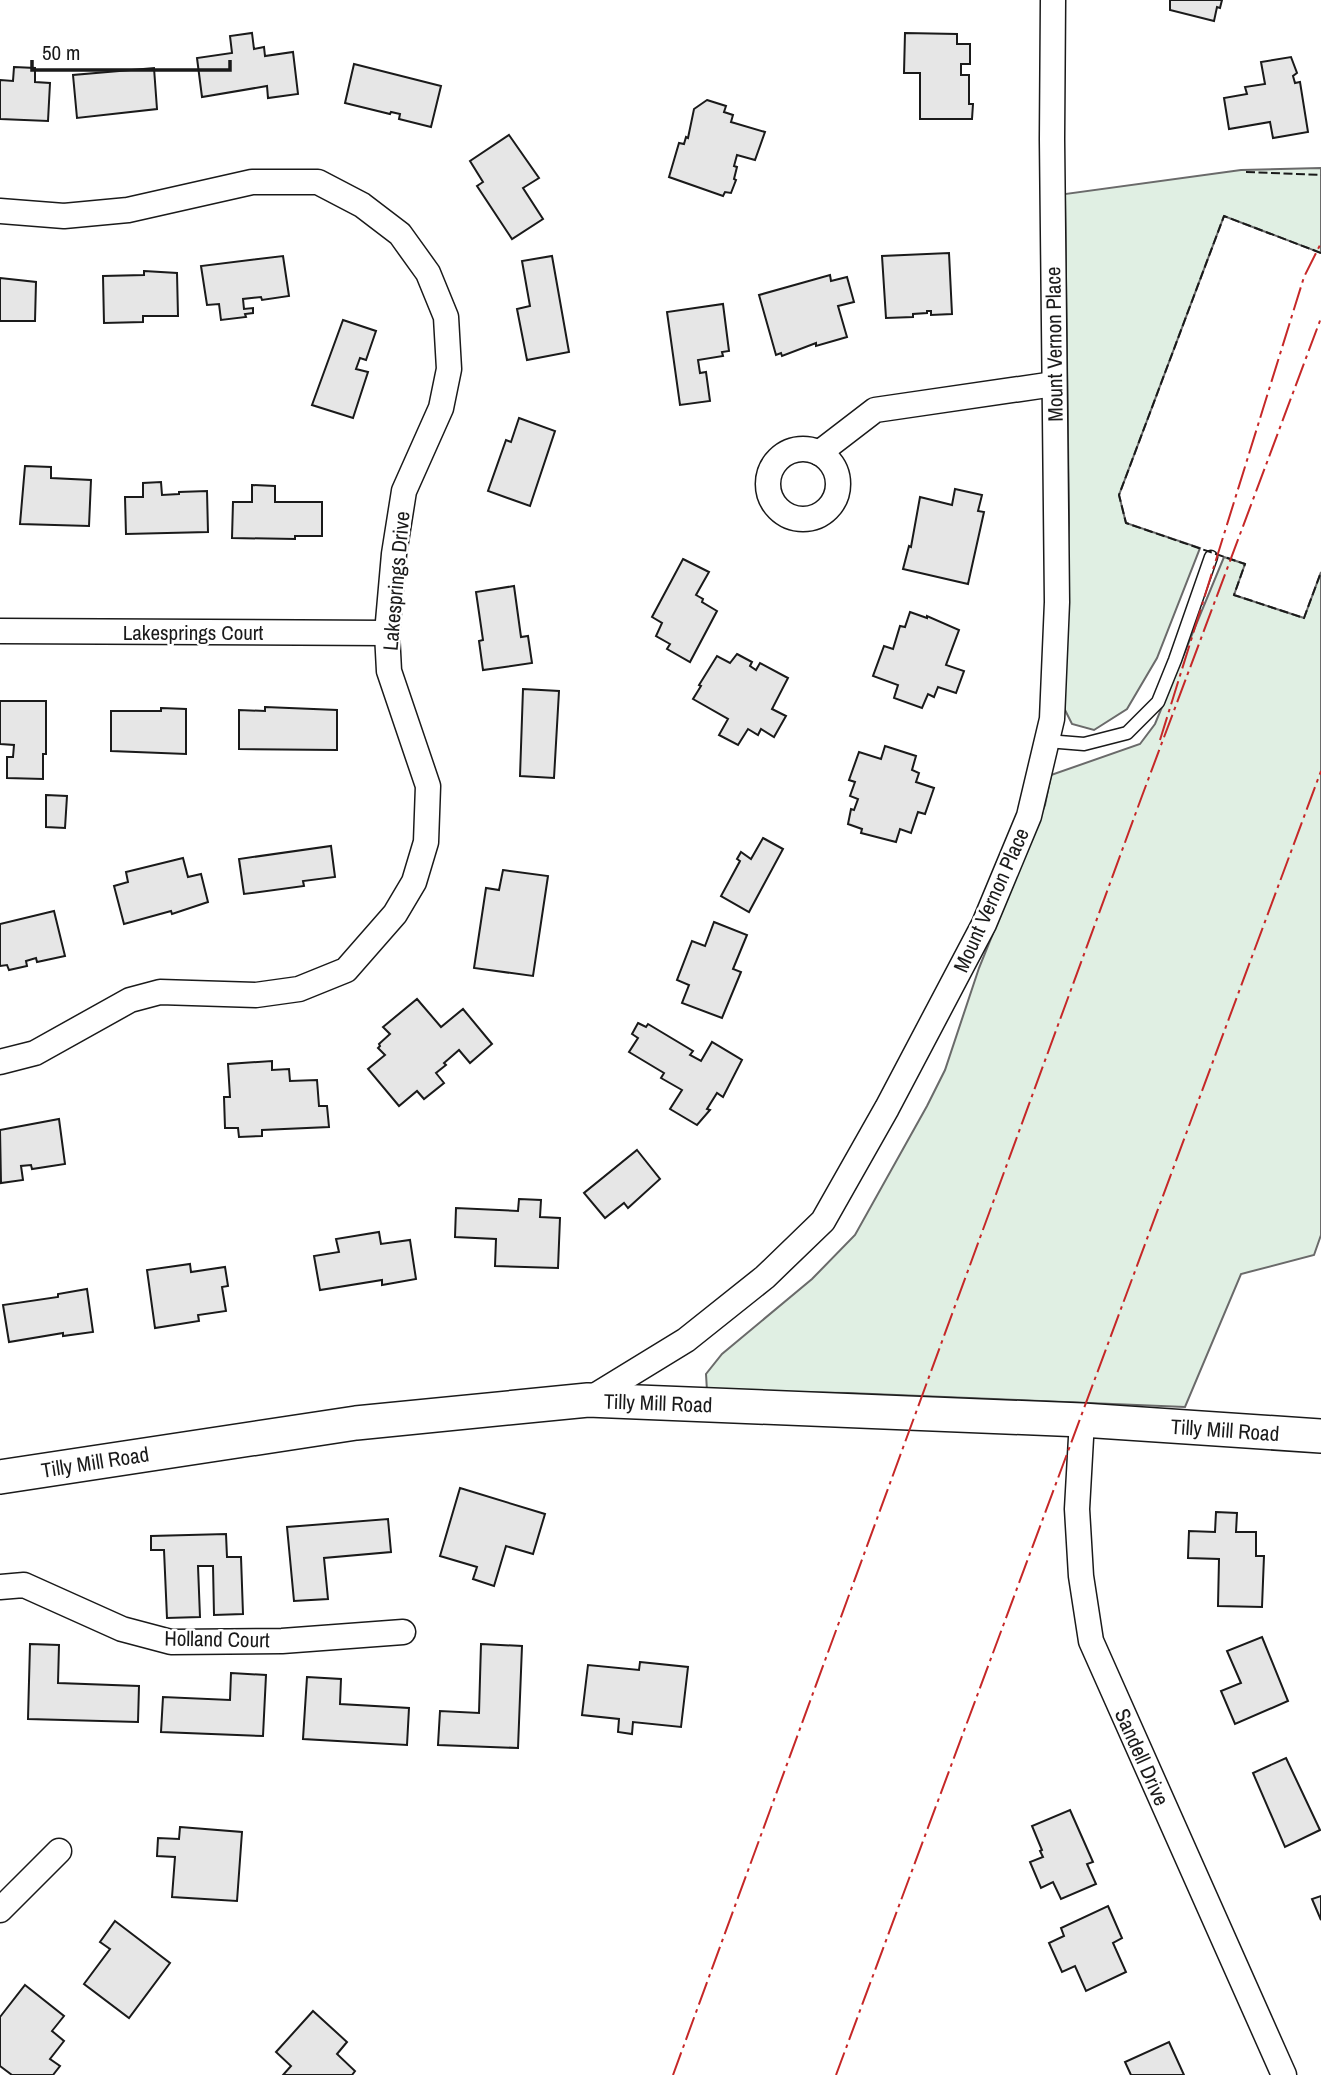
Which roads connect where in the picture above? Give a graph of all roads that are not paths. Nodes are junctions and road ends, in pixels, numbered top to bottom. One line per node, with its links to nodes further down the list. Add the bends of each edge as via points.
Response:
1 (1054, 0): 3 (street, Mount Vernon Place)
2 (0, 211): 7 (street, Lakesprings Drive, via 64,216 128,210 252,183 318,182 362,205 400,234 428,273 446,317 449,369 441,408 404,491)
3 (1054, 384): 4 (street, via 875,410); 8 (street, Mount Vernon Place, via 1057,601)
4 (819, 453)
5 (1211, 557): 8 (lane, via 1158,702 1127,733 1084,744)
6 (0, 631): 7 (street, Lakesprings Court)
7 (387, 633): 9 (street, Lakesprings Drive, via 389,671 428,786 426,842 414,882 395,914 346,970 299,989 256,995 160,992 130,1000 35,1054)
8 (1047, 741): 10 (street, Mount Vernon Place, via 1029,816 994,905 823,1221 765,1277 686,1340)
9 (0, 1062)
10 (587, 1400): 11 (street, Tilly Mill Road); 13 (street, Tilly Mill Road, via 356,1423)
11 (1082, 1420): 12 (street, Tilly Mill Road); 18 (street, Sandell Drive, via 1077,1509 1091,1641)
12 (1321, 1436)
13 (0, 1477)
14 (0, 1587): 15 (street, Holland Court, via 24,1585 122,1629 171,1642 282,1641)
15 (403, 1632)
16 (59, 1852): 17 (street)
17 (0, 1910)
18 (1284, 2075)

